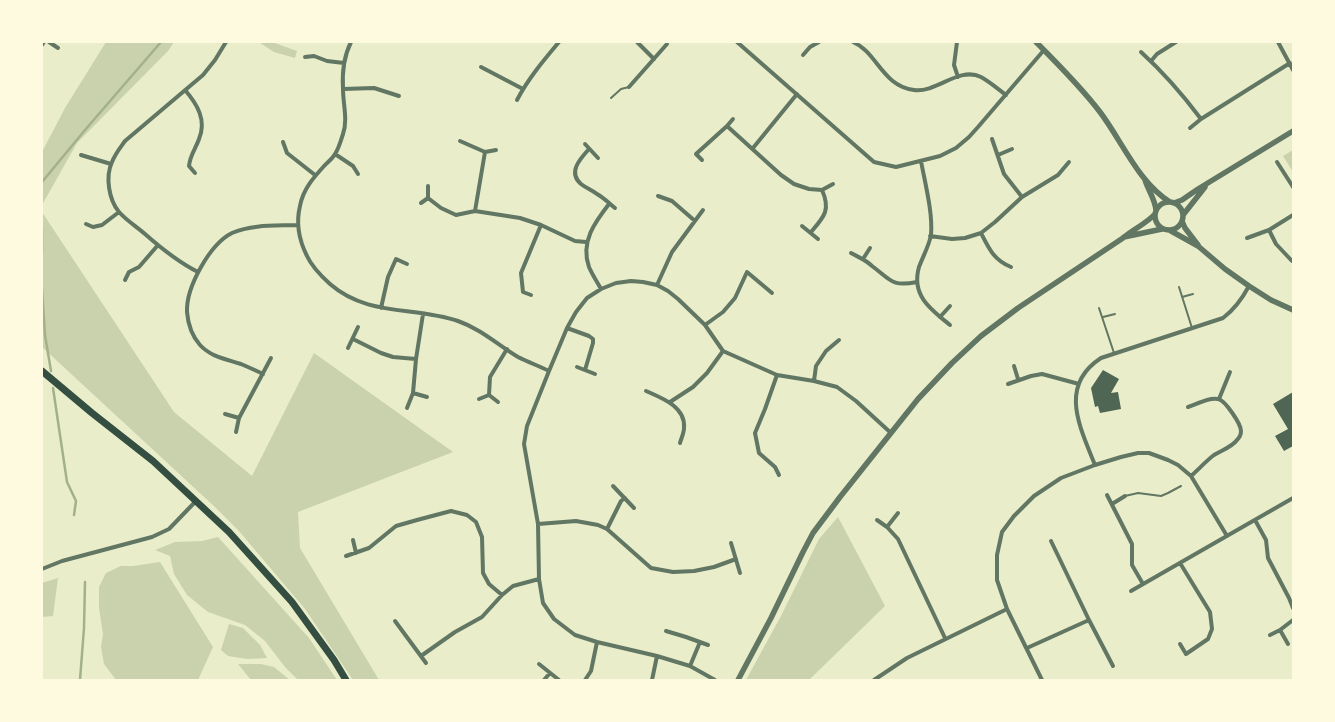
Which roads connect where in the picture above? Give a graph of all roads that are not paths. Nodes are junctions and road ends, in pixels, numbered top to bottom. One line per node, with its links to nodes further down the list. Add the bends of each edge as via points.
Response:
1 (44, 42): 15 (street)
2 (48, 42): 16 (street)
3 (226, 42): 31 (street, via 216,60)
4 (351, 42): 23 (street)
5 (559, 42): 30 (street)
6 (637, 42): 21 (street)
7 (737, 42): 32 (street)
8 (819, 42): 19 (street)
9 (853, 42): 27 (street, via 895,83 914,90 934,88)
10 (957, 42): 27 (street, via 954,65)
11 (1036, 42): 17 (street)
12 (1176, 42): 22 (street)
13 (1278, 42): 24 (street)
14 (667, 43): 21 (street)
15 (42, 45)
16 (58, 48)
17 (1044, 50): 33 (street); 63 (street, via 1101,113)
18 (1141, 52): 22 (street)
19 (803, 55)
20 (305, 57): 23 (street, via 314,56)
21 (654, 59): 28 (street)
22 (1151, 61): 38 (street)
23 (344, 63): 29 (street)
24 (1290, 63): 26 (street); 38 (street)
25 (481, 67): 30 (street)
26 (1293, 70)
27 (958, 77): 33 (street, via 980,76)
28 (629, 87): 35 (lane, via 621,89)
29 (343, 89): 34 (street, via 374,88); 52 (street, via 344,133)
30 (523, 89): 36 (street)
31 (185, 90): 59 (street, via 125,141); 60 (street, via 202,118 200,138 190,159 189,166)
32 (797, 94): 46 (street); 56 (street, via 874,162 896,167)
33 (1006, 95): 56 (street, via 956,148)
34 (399, 96)
35 (611, 98)
36 (517, 100)
37 (733, 119): 39 (street)
38 (1201, 119): 40 (street)
39 (727, 126): 46 (street); 55 (street, via 696,154)
40 (1190, 128)
41 (1293, 131): 65 (street)
42 (992, 139): 53 (street)
43 (460, 141): 50 (street)
44 (283, 142): 62 (street, via 287,153)
45 (585, 144): 47 (street)
46 (753, 148): 68 (street, via 794,184)
47 (590, 149): 54 (street); 74 (street, via 577,163 577,179)
48 (1012, 149): 53 (street)
49 (496, 150): 50 (street)
50 (485, 152): 78 (street)
51 (81, 154): 59 (street)
52 (335, 154): 61 (street, via 353,166); 62 (street)
53 (998, 155): 70 (street, via 1004,174)
54 (598, 158)
55 (702, 160)
56 (921, 161): 92 (street, via 931,221)
57 (1069, 162): 70 (street, via 1058,174)
58 (1277, 162): 67 (street)
59 (111, 164): 77 (street, via 110,191)
60 (194, 173)
61 (358, 174)
62 (315, 175): 84 (street, via 306,188 300,205)
63 (1145, 179): 72 (street, via 1160,196); 79 (street, via 1154,201)
64 (833, 184): 68 (street)
65 (1206, 185): 72 (street, via 1182,200); 81 (street)
66 (428, 186): 71 (street)
67 (1293, 187)
68 (822, 190): 90 (street, via 826,210)
69 (658, 196): 82 (street, via 672,201)
70 (1022, 197): 91 (street)
71 (428, 198): 73 (street); 78 (street, via 456,215)
72 (1172, 202): 79 (street, via 1162,204); 81 (street, via 1180,207)
73 (421, 203)
74 (609, 204): 75 (street); 96 (street, via 590,231)
75 (615, 208)
76 (703, 210): 82 (street)
77 (119, 212): 83 (street, via 102,225 93,227); 97 (street)
78 (475, 212): 85 (street, via 520,218)
79 (1155, 212): 87 (street, via 1156,223); 93 (street, via 1149,220)
80 (1293, 214): 88 (street)
81 (1183, 218): 89 (street, via 1179,227); 98 (street, via 1185,228)
82 (695, 221): 108 (street, via 672,252)
83 (86, 224)
84 (298, 225): 105 (street, via 248,227 231,234 218,243); 117 (street, via 303,247 311,264 324,278 340,293)
85 (541, 225): 96 (street, via 575,241); 114 (street, via 521,273 523,292)
86 (802, 226): 90 (street)
87 (1162, 229): 89 (street); 93 (street)
88 (1269, 230): 94 (street); 102 (street, via 1276,244)
89 (1171, 231): 98 (street)
90 (811, 232): 95 (street)
91 (981, 233): 92 (street, via 952,239); 104 (street, via 993,254 1001,263)
92 (930, 236): 107 (street)
93 (1123, 238): 163 (street, via 1018,308 982,336 952,362)
94 (1247, 238)
95 (818, 239)
96 (586, 242): 111 (street, via 589,267)
97 (158, 246): 105 (street, via 182,264); 106 (street, via 140,267 129,272)
98 (1198, 246): 109 (street)
99 (870, 248): 101 (street)
100 (851, 253): 101 (street)
101 (863, 259): 107 (street, via 896,283)
102 (1292, 261)
103 (407, 264): 117 (street, via 396,259 388,276)
104 (1011, 267)
105 (198, 272): 143 (street, via 187,310 192,334 200,346 213,356)
106 (125, 280)
107 (917, 282): 122 (street, via 928,308)
108 (657, 286): 111 (street, via 631,282 616,283); 125 (street, via 678,298)
109 (1249, 286): 119 (street); 128 (street, via 1240,302 1223,318)
110 (1179, 287): 115 (lane)
111 (601, 289): 127 (street, via 587,298)
112 (772, 293): 125 (street, via 747,272 735,298 723,312)
113 (1193, 294): 115 (lane)
114 (531, 295)
115 (1182, 297): 128 (lane)
116 (950, 306): 122 (street)
117 (381, 308): 120 (street)
118 (1099, 308): 123 (lane)
119 (1293, 310)
120 (423, 314): 132 (street, via 466,324); 136 (street)
121 (1115, 314): 123 (lane)
122 (940, 317): 124 (street)
123 (1103, 317): 134 (lane)
124 (950, 324)
125 (705, 325): 133 (street)
126 (358, 327): 129 (street)
127 (567, 328): 139 (street, via 593,339); 141 (street)
128 (1192, 328): 134 (street)
129 (353, 339): 131 (street); 136 (street, via 393,357)
130 (839, 340): 147 (street, via 826,351 816,366)
131 (348, 348)
132 (507, 349): 141 (street); 152 (street, via 490,378)
133 (723, 351): 145 (street); 157 (street, via 708,373 693,387)
134 (1114, 353): 149 (street, via 1092,364)
135 (271, 358): 143 (street)
136 (416, 359): 151 (street)
137 (577, 366): 139 (street)
138 (1014, 366): 146 (street)
139 (585, 370): 144 (street)
140 (42, 371): 174 (highway, via 152,461)
141 (549, 371): 180 (street, via 527,426 524,444)
142 (1230, 372): 155 (street)
143 (263, 374): 161 (street)
144 (595, 374)
145 (777, 375): 147 (street); 166 (street, via 755,432 759,453 775,467)
146 (1018, 380): 148 (street); 149 (street, via 1042,374)
147 (814, 381): 163 (street, via 837,387)
148 (1008, 384)
149 (1079, 384): 165 (street, via 1075,405)
150 (646, 391): 157 (street)
151 (413, 393): 153 (street); 159 (street)
152 (489, 394): 154 (street); 156 (street)
153 (427, 397)
154 (479, 399)
155 (1219, 399): 158 (street); 167 (street, via 1228,407 1239,425 1239,438)
156 (498, 402)
157 (670, 402): 164 (street, via 681,414 683,421)
158 (1188, 407)
159 (407, 408)
160 (225, 414): 161 (street)
161 (239, 418): 162 (street)
162 (236, 432)
163 (891, 433): 225 (street, via 824,518 803,552)
164 (680, 444)
165 (1095, 465): 167 (street, via 1121,457 1149,453 1178,465); 198 (street, via 1061,478 1034,496 1002,532 997,555 996,580)
166 (779, 475)
167 (1191, 476): 183 (street)
168 (613, 486): 172 (street)
169 (1180, 486): 171 (lane, via 1161,496 1138,493)
170 (1107, 495): 175 (street)
171 (1125, 496): 175 (street)
172 (624, 498): 176 (street); 182 (street)
173 (1293, 498): 179 (street)
174 (196, 501): 191 (street, via 169,529 152,537 62,561); 219 (highway, via 229,532 292,602)
175 (1112, 504): 194 (street, via 1132,544 1132,565)
176 (634, 508)
177 (898, 514): 181 (street)
178 (877, 520): 181 (street)
179 (1255, 520): 183 (street); 197 (street, via 1266,540 1268,558)
180 (538, 524): 182 (street, via 576,522); 193 (street)
181 (887, 527): 205 (street, via 898,538)
182 (607, 529): 189 (street, via 651,568 673,572 694,571)
183 (1227, 536): 190 (street)
184 (353, 540): 187 (street)
185 (1051, 541): 199 (street)
186 (731, 543): 189 (street)
187 (356, 553): 188 (street); 196 (street, via 370,548 396,526 451,511 467,515 476,522 482,537 483,573 489,584)
188 (346, 556)
189 (736, 559): 192 (street)
190 (1180, 563): 194 (street); 208 (street, via 1210,612 1212,629 1208,639 1186,654)
191 (42, 569)
192 (740, 573)
193 (539, 579): 196 (street, via 513,586); 206 (street, via 543,603 554,619 575,635)
194 (1143, 584): 195 (street)
195 (1131, 591)
196 (502, 595): 212 (street, via 482,617)
197 (1293, 608)
198 (1007, 609): 205 (street); 211 (street)
199 (1089, 620): 211 (street); 217 (street)
200 (1293, 620): 202 (street)
201 (394, 621): 212 (street)
202 (1280, 630): 204 (street); 209 (street)
203 (666, 631): 207 (street)
204 (1270, 635)
205 (945, 638): 226 (street, via 907,658)
206 (597, 642): 213 (street); 222 (street, via 591,671)
207 (700, 642): 210 (street); 216 (street)
208 (1180, 644)
209 (1288, 644)
210 (708, 646)
211 (1027, 648): 227 (street)
212 (421, 656): 214 (street)
213 (657, 656): 216 (street); 223 (street)
214 (426, 663)
215 (539, 664): 218 (street)
216 (690, 666): 224 (street)
217 (1113, 666)
218 (550, 673): 220 (street); 221 (street)
219 (346, 680)
220 (544, 680)
221 (559, 680)
222 (585, 680)
223 (652, 680)
224 (715, 680)
225 (738, 680)
226 (874, 680)
227 (1042, 680)

